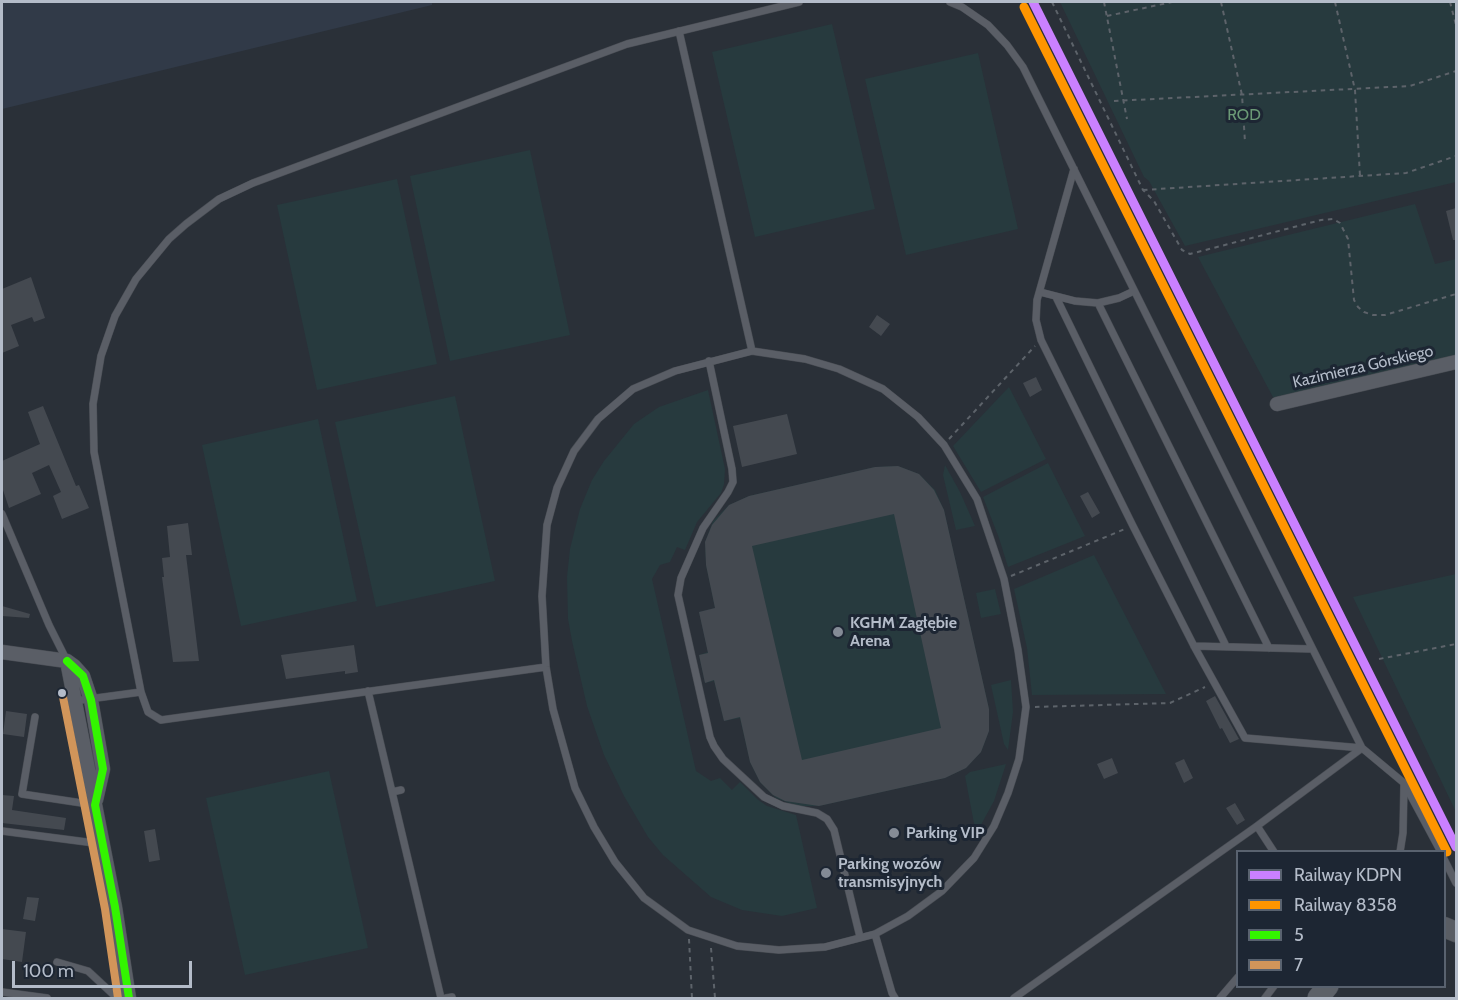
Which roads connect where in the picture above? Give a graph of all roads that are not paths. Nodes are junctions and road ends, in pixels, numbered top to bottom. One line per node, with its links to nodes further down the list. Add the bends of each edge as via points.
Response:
1 (799, 2): 3 (lane)
2 (950, 2): 4 (lane, via 988,25 1007,45 1023,67)
3 (679, 30): 9 (lane); 22 (lane, via 627,44 237,190 186,224 155,255 115,316 101,356 93,404 94,452)
4 (1074, 169): 5 (lane); 6 (lane)
5 (1134, 291): 8 (lane); 17 (lane)
6 (1040, 292): 7 (lane); 14 (lane, via 1036,320 1041,340)
7 (1056, 297): 8 (lane); 15 (lane)
8 (1098, 303): 16 (lane)
9 (752, 351): 10 (lane); 39 (lane, via 806,359 839,369 883,389 918,417 944,445 977,499 1004,579 1026,707 1019,759 1008,793 974,858 942,891)
10 (709, 361): 20 (lane, via 633,389 598,419 574,451 557,488 547,525 542,596); 40 (lane, via 733,482 703,528 681,578 678,595 710,737 723,759 764,797 827,819 834,830)
11 (1456, 362): 12 (street, Kazimierza Górskiego)
12 (1277, 404)
13 (2, 514): 19 (lane)
14 (1194, 646): 15 (lane); 26 (lane, via 1245,738)
15 (1226, 646): 16 (lane)
16 (1269, 648): 17 (lane)
17 (1312, 649): 26 (lane)
18 (2, 652): 19 (street)
19 (66, 661): 23 (street, via 83,676); 24 (street)
20 (546, 668): 21 (lane); 40 (lane, via 575,788 615,862 644,898 688,930 736,946 779,950 825,947)
21 (368, 691): 22 (lane, via 160,720 148,712); 29 (lane)
22 (141, 692): 23 (lane)
23 (91, 700): 24 (lane); 30 (street, via 103,768)
24 (74, 701): 30 (street)
25 (35, 717): 30 (lane, via 22,794)
26 (1362, 748): 27 (lane); 31 (lane)
27 (1404, 783): 35 (lane); 36 (lane)
28 (401, 790): 29 (lane)
29 (392, 792): 47 (lane)
30 (95, 805): 33 (street)
31 (1257, 826): 34 (lane); 49 (lane)
32 (2, 831): 33 (lane)
33 (102, 844): 46 (street)
34 (1273, 850)
35 (1400, 850)
36 (1440, 850)
37 (1446, 863): 38 (lane)
38 (1456, 883)
39 (875, 934): 40 (lane); 48 (lane)
40 (860, 937)
41 (57, 962): 45 (lane, via 88,971)
42 (1236, 979): 50 (lane)
43 (2, 992): 44 (lane)
44 (47, 999)
45 (117, 999)
46 (129, 999)
47 (441, 999)
48 (895, 999)
49 (1014, 999)
50 (1220, 999)

